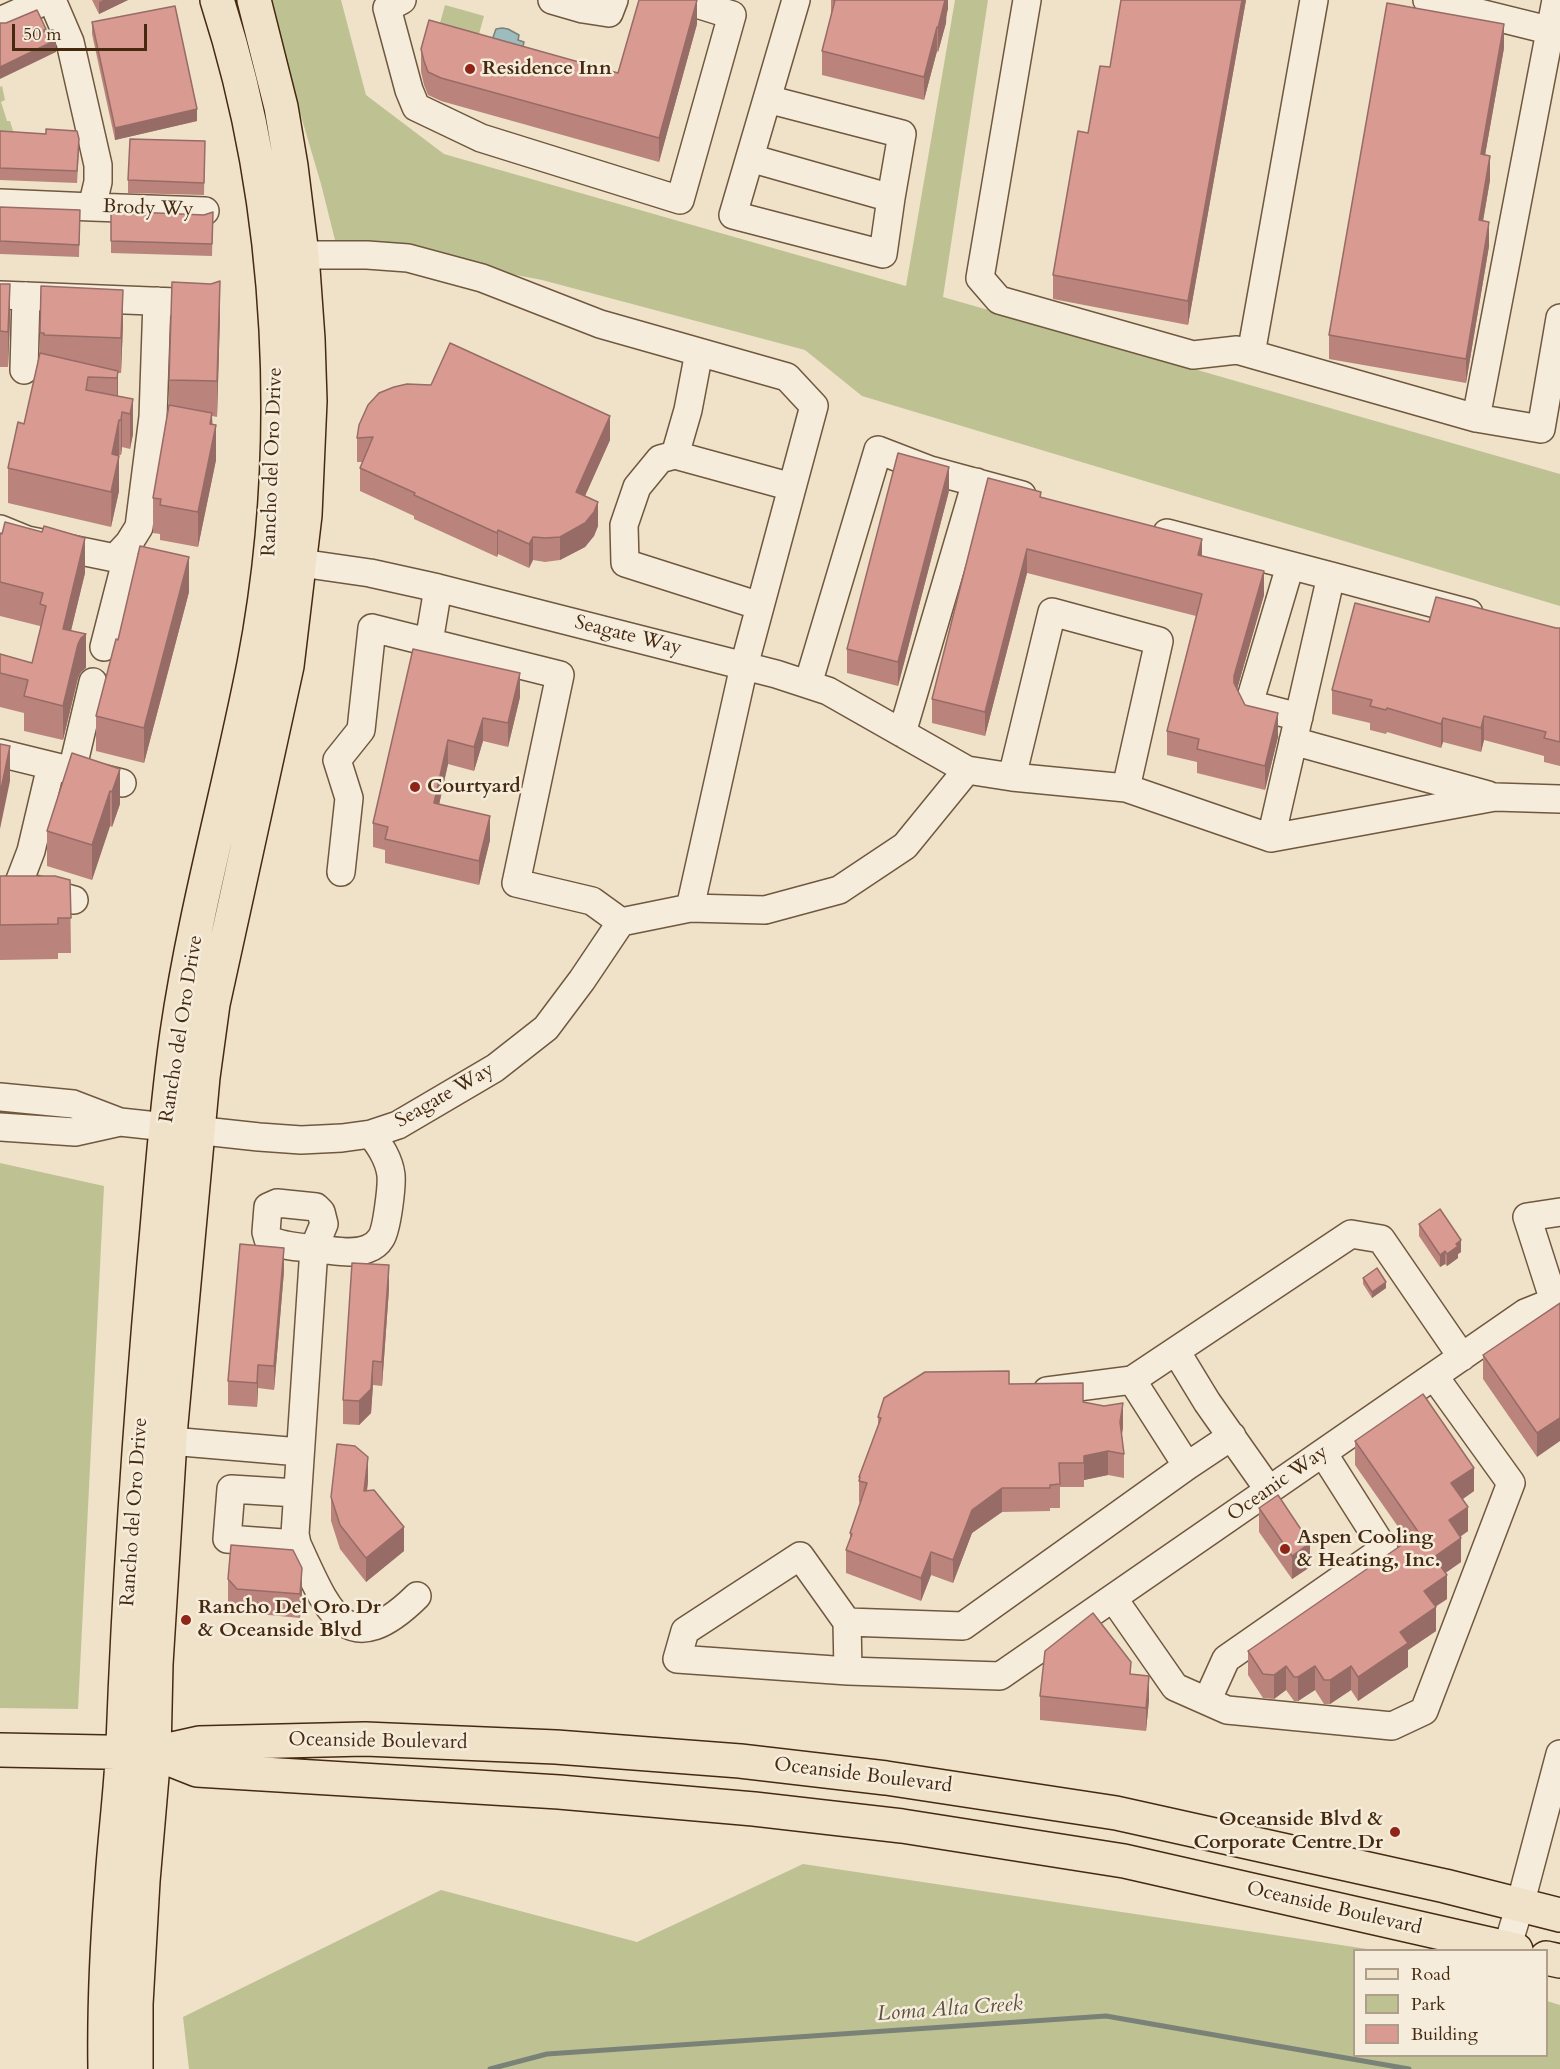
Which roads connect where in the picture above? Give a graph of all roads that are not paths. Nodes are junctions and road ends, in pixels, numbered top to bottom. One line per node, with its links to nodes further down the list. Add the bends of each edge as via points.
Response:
1 (42, 0): 14 (street)
2 (52, 0): 20 (street, via 70,42 98,165)
3 (217, 0): 39 (main road, Rancho del Oro Drive, via 249,114 270,258 276,340 275,514)
4 (254, 0): 22 (main road, Rancho del Oro Drive, via 280,107)
5 (402, 0): 8 (street, via 387,8 417,107 481,138 680,200 732,15)
6 (552, 0): 7 (street, via 609,13)
7 (614, 0)
8 (684, 0)
9 (795, 0): 16 (street)
10 (1027, 0): 28 (street, via 980,278 999,300 1193,355 1237,350)
11 (1314, 0): 28 (street)
12 (1427, 0): 15 (street)
13 (1556, 0): 15 (street)
14 (0, 21)
15 (1556, 32): 30 (street)
16 (767, 99): 17 (street); 18 (street, via 902,134)
17 (750, 158): 18 (street); 18 (street, via 733,215 883,254)
18 (891, 198)
19 (0, 203): 20 (street, Brody Wy)
20 (92, 207): 21 (street, Brody Wy)
21 (205, 212)
22 (302, 255): 27 (street, via 408,258 482,278 600,324); 39 (main road, Rancho del Oro Drive, via 310,401 305,515)
23 (13, 296): 24 (street); 29 (street)
24 (157, 301): 25 (street); 38 (street, via 153,417 139,527)
25 (201, 303)
26 (1560, 318): 31 (street)
27 (699, 352): 32 (street); 34 (street, via 787,377 814,406)
28 (1251, 354): 30 (street)
29 (24, 370)
30 (1476, 418): 31 (street)
31 (1550, 432)
32 (675, 455): 34 (street); 44 (street, via 660,459 638,487 624,525 625,563)
33 (976, 482): 35 (street); 50 (street, via 878,450); 52 (street)
34 (792, 487): 44 (street)
35 (1043, 500)
36 (1144, 527): 40 (street)
37 (0, 529): 38 (street, via 27,540)
38 (120, 559): 41 (street); 47 (street)
39 (285, 560): 43 (street, Seagate Way); 70 (main road, Rancho del Oro Drive, via 255,660 187,973 177,1033)
40 (1290, 566): 42 (street); 51 (street, via 1249,704)
41 (153, 569)
42 (1331, 576): 45 (street); 51 (street)
43 (438, 588): 46 (street); 48 (street, Seagate Way)
44 (760, 606): 48 (street)
45 (1491, 619)
46 (429, 642): 62 (street, via 372,628 361,730 337,760 349,798); 66 (street, via 560,675 516,883 592,901)
47 (104, 647)
48 (744, 666): 50 (street, Seagate Way); 65 (street)
49 (93, 682): 54 (street)
50 (808, 684): 52 (street, Seagate Way, via 828,691)
51 (1296, 729): 59 (street); 61 (street)
52 (902, 733): 55 (street, Seagate Way)
53 (0, 753): 54 (street)
54 (62, 769): 57 (street); 63 (street, via 31,851)
55 (967, 770): 56 (street); 65 (street, via 905,846 839,890 765,910)
56 (1012, 777): 58 (street); 58 (street, via 1052,612 1160,641)
57 (122, 783)
58 (1126, 788): 61 (street)
59 (1495, 797): 60 (street); 61 (street)
60 (1560, 799)
61 (1271, 838)
62 (341, 872)
63 (9, 889): 64 (street)
64 (74, 900)
65 (690, 908): 66 (street)
66 (621, 922): 71 (street, Seagate Way, via 546,1028 495,1068 398,1125)
67 (0, 1097): 68 (street, via 73,1104)
68 (120, 1122): 69 (street, via 75,1132); 70 (street, Seagate Way)
69 (0, 1127)
70 (182, 1129): 71 (street, Seagate Way, via 301,1140); 80 (main road, Rancho del Oro Drive); 93 (main road, Rancho del Oro Drive, via 140,1422 125,1662)
71 (371, 1134): 81 (street, via 386,1156 391,1174 383,1235 366,1250 314,1248)
72 (1560, 1212): 73 (street, via 1527,1217)
73 (1557, 1300): 75 (street, Oceanic Way, via 1525,1313)
74 (1176, 1351): 75 (street, via 1351,1234 1381,1239); 77 (street); 79 (street)
75 (1462, 1357): 76 (street, Oceanic Way)
76 (1434, 1376): 82 (street, Oceanic Way); 91 (street, via 1511,1483 1424,1711 1392,1726 1227,1710)
77 (1132, 1380): 78 (street); 83 (street)
78 (1039, 1392)
79 (1232, 1436): 83 (street); 84 (street)
80 (170, 1441): 81 (street); 93 (main road, Rancho del Oro Drive, via 157,1652)
81 (300, 1452): 85 (street)
82 (1323, 1453): 84 (street, Oceanic Way); 91 (street, via 1384,1549 1226,1659)
83 (1187, 1466): 89 (street, via 963,1626)
84 (1269, 1490): 88 (street, Oceanic Way)
85 (297, 1493): 86 (street); 86 (street, via 231,1489 227,1539)
86 (297, 1544): 87 (street, via 331,1612 346,1624 367,1629 383,1623)
87 (417, 1596)
88 (1113, 1598): 90 (street, Oceanic Way, via 1000,1676); 91 (street, via 1175,1687)
89 (848, 1622): 90 (street); 90 (street, via 800,1556 685,1630 677,1659)
90 (848, 1671)
91 (1207, 1701)
92 (0, 1750): 93 (main road, Oceanside Boulevard)
93 (138, 1752): 95 (main road, Oceanside Boulevard, via 199,1743 365,1739 556,1747 751,1762 1116,1813); 97 (main road, Oceanside Boulevard, via 197,1770 571,1793 902,1827 1124,1861); 98 (main road, Rancho del Oro Drive, via 104,2003); 99 (main road, Rancho del Oro Drive)
94 (1560, 1754): 95 (street)
95 (1520, 1905): 96 (main road, Oceanside Boulevard); 97 (street)
96 (1560, 1915)
97 (1511, 1949)
98 (105, 2069)
99 (136, 2069)

